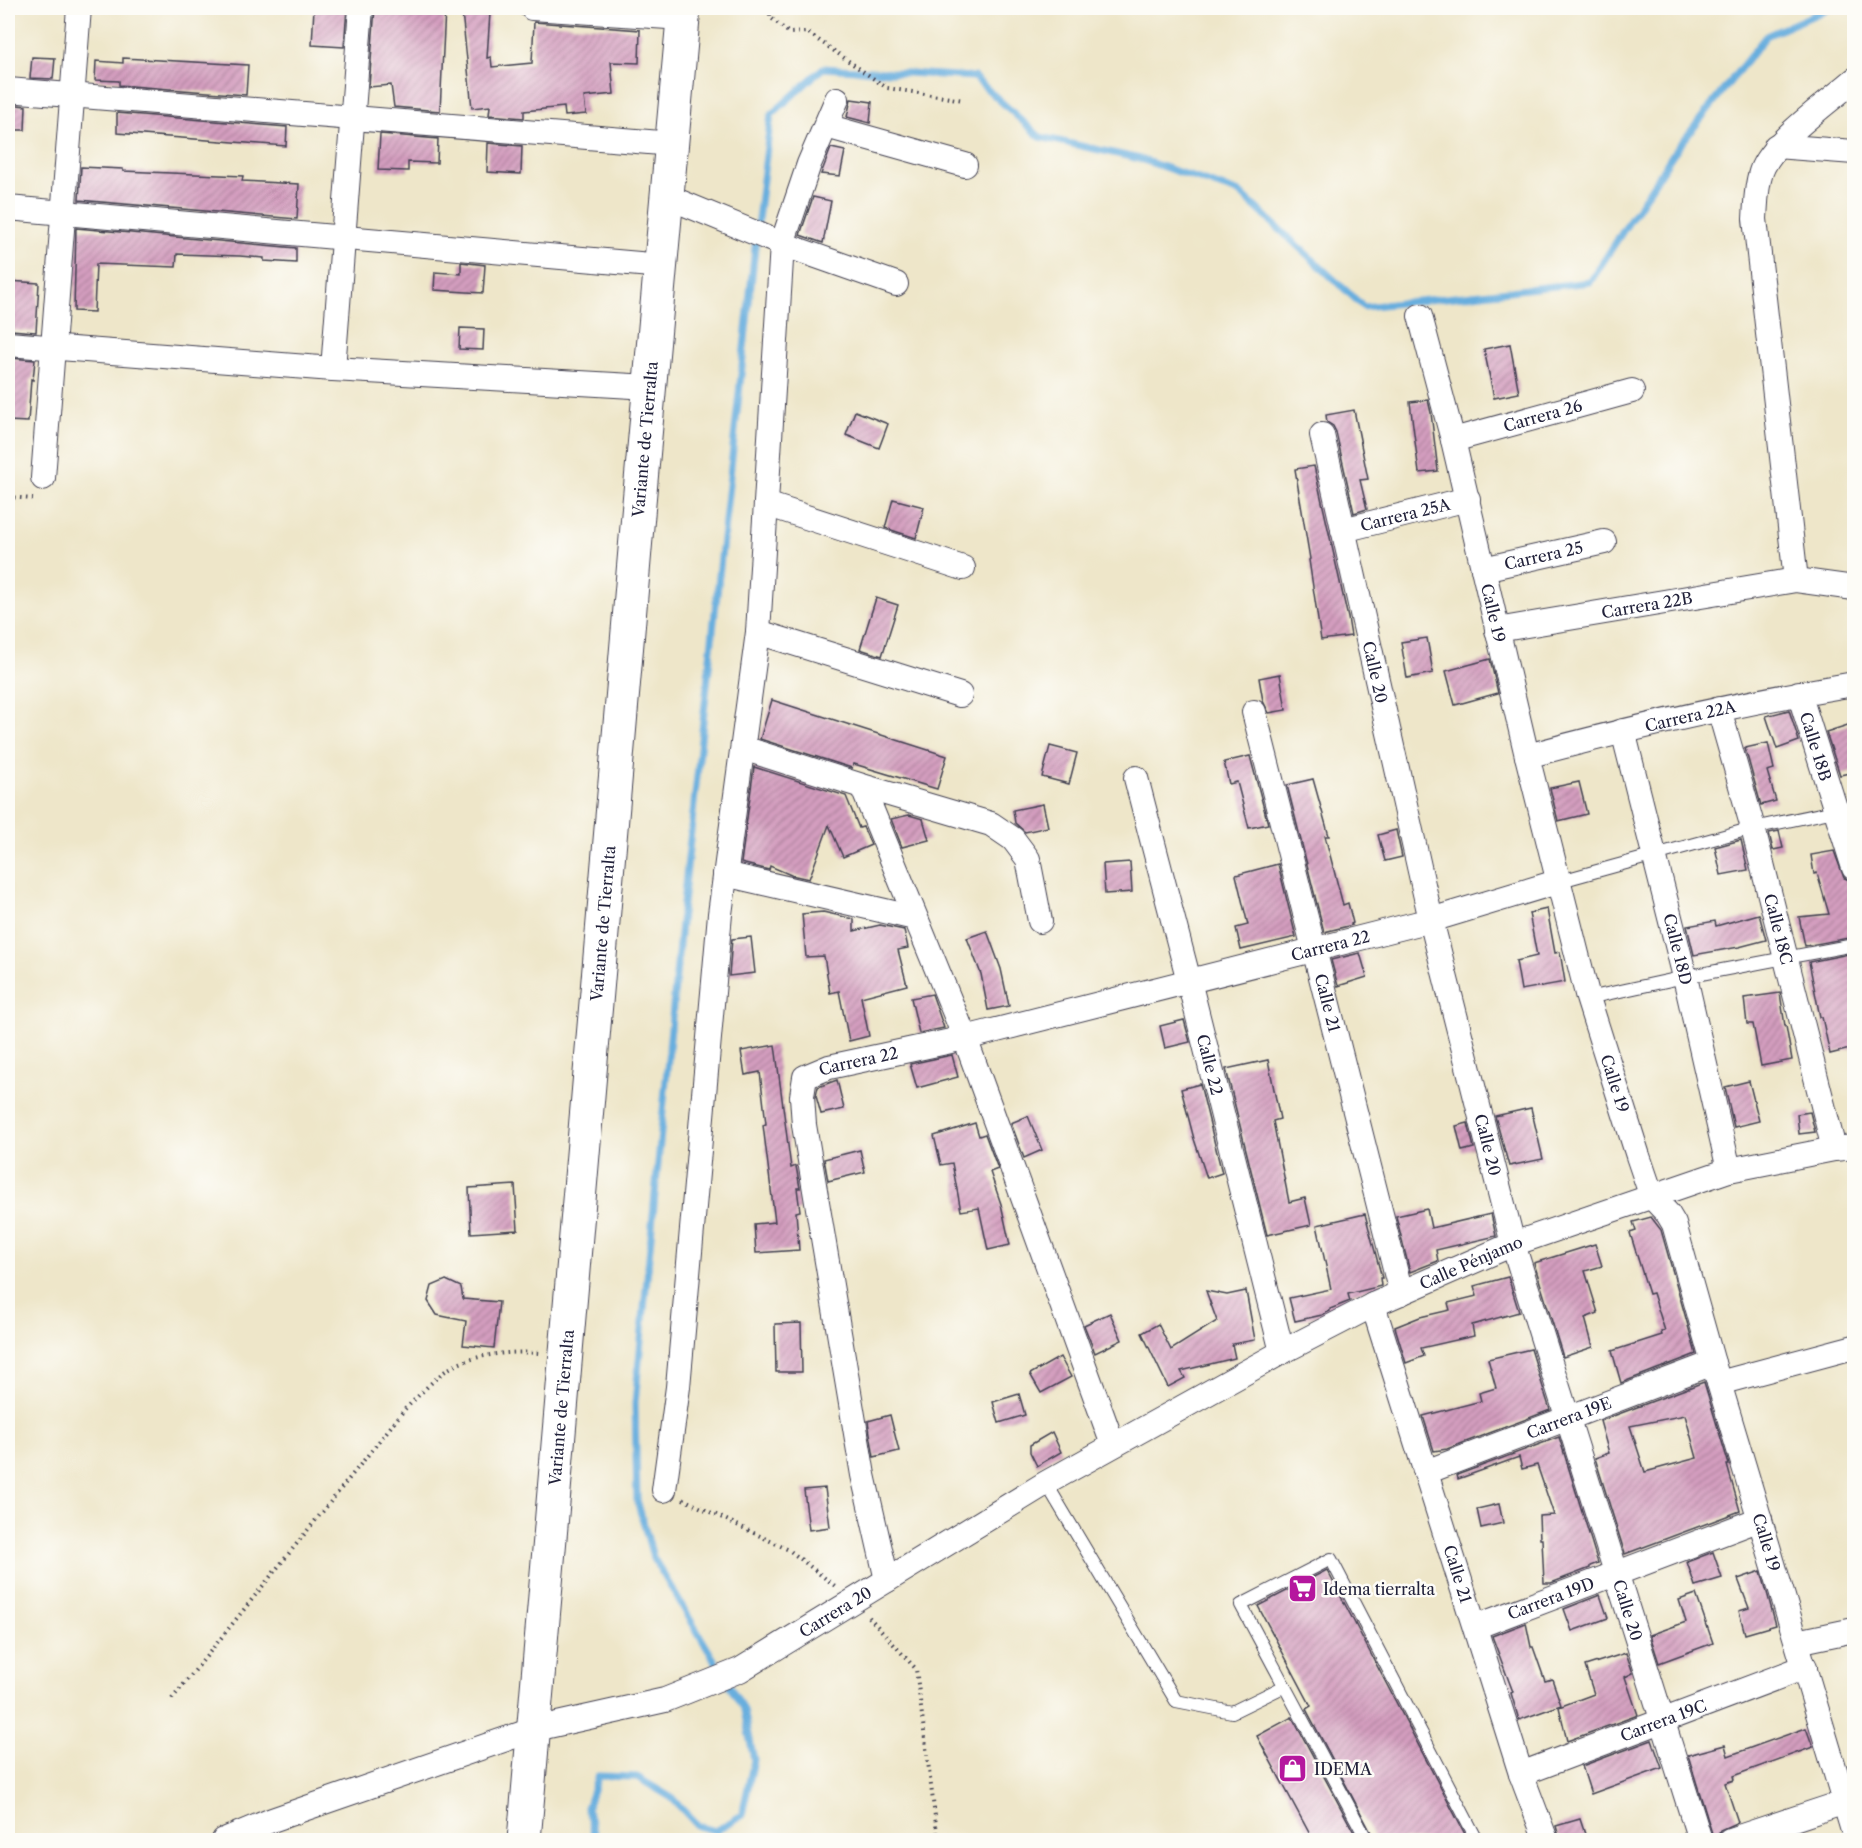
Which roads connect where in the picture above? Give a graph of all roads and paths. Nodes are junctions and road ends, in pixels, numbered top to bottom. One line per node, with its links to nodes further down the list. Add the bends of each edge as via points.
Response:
1 (79, 8): 8 (street)
2 (361, 8): 11 (street)
3 (532, 8): 5 (street)
4 (770, 8): 10 (path, via 770,17 789,33 807,32 887,88)
5 (684, 13): 13 (main road, Variante de Tierralta)
6 (1854, 80): 14 (street)
7 (8, 90): 8 (street)
8 (72, 96): 11 (street); 19 (street)
9 (837, 99): 12 (street)
10 (963, 100)
11 (352, 118): 13 (street); 20 (street)
12 (826, 126): 16 (street); 21 (street)
13 (673, 144): 17 (main road, Variante de Tierralta)
14 (1776, 146): 15 (street); 39 (street, via 1762,170 1755,219)
15 (1854, 152)
16 (965, 165)
17 (668, 197): 21 (street); 22 (main road, Variante de Tierralta)
18 (8, 208): 19 (street)
19 (63, 213): 20 (street); 26 (street)
20 (343, 237): 22 (street); 27 (street)
21 (782, 244): 23 (street); 34 (street)
22 (662, 266): 28 (main road, Variante de Tierralta)
23 (896, 284)
24 (1420, 316): 31 (street, Calle 19)
25 (8, 344): 26 (street)
26 (53, 348): 27 (street); 32 (street)
27 (333, 369): 28 (street)
28 (650, 387): 77 (main road, Variante de Tierralta)
29 (1632, 391): 31 (street, Carrera 26)
30 (1322, 435): 35 (street, Calle 20)
31 (1453, 440): 33 (street, Calle 19)
32 (43, 478)
33 (1468, 499): 35 (street, Carrera 25A); 38 (street, Calle 19)
34 (766, 504): 37 (street); 42 (street)
35 (1343, 530): 60 (street, Calle 20)
36 (1604, 542): 38 (street, Carrera 25)
37 (963, 568)
38 (1483, 569): 41 (street, Calle 19)
39 (1796, 580): 40 (street, Carrera 22B); 41 (street, Carrera 22B)
40 (1854, 588)
41 (1497, 630): 50 (street, Calle 19)
42 (758, 632): 45 (street); 49 (street)
43 (1854, 684): 44 (street, Carrera 22A)
44 (1799, 693): 46 (street, Carrera 22A); 53 (street, Calle 18B)
45 (960, 695)
46 (1719, 709): 48 (street, Carrera 22A); 54 (street, Calle 18C)
47 (1254, 712): 63 (street, Calle 21)
48 (1623, 730): 50 (street, Carrera 22A); 55 (street, Calle 18D)
49 (743, 748): 52 (street); 57 (street)
50 (1527, 756): 58 (street, Calle 19)
51 (1136, 778): 66 (street, Calle 22)
52 (862, 786): 59 (street); 61 (street, via 991,824 1013,839 1028,859)
53 (1845, 808): 54 (lane, Carrera 22); 56 (street, Calle 18B)
54 (1753, 828): 55 (lane, Carrera 22); 64 (street, Calle 18C)
55 (1654, 855): 58 (lane, Carrera 22); 65 (street, Calle 18D)
56 (1854, 868)
57 (725, 874): 59 (street); 83 (street, via 678,1387)
58 (1557, 882): 60 (street, Carrera 22); 67 (street, Calle 19)
59 (915, 918): 68 (street)
60 (1431, 920): 63 (street, Carrera 22); 72 (street, Calle 20)
61 (1040, 921)
62 (1854, 945): 64 (lane)
63 (1314, 950): 66 (street, Carrera 22); 73 (street, Calle 21)
64 (1786, 958): 65 (lane); 69 (street, Calle 18C)
65 (1685, 977): 67 (lane); 70 (street, Calle 18D)
66 (1190, 981): 68 (street, Carrera 22); 76 (street, Calle 22)
67 (1588, 998): 71 (street, Calle 19)
68 (965, 1038): 80 (street); 86 (street, Carrera 22, via 829,1067 805,1077 802,1096 863,1475)
69 (1844, 1148): 70 (street, Calle Pénjamo)
70 (1729, 1170): 71 (street, Calle Pénjamo)
71 (1652, 1197): 72 (street, Calle Pénjamo); 78 (street, Calle 19, via 1674,1224)
72 (1513, 1244): 73 (street, Calle Pénjamo); 79 (street, Calle 20)
73 (1401, 1293): 74 (street, Calle Pénjamo)
74 (1373, 1305): 76 (street, Calle Pénjamo); 81 (street, Calle 21)
75 (1854, 1347): 78 (street, Carrera 19E)
76 (1282, 1352): 80 (street, Calle Pénjamo)
77 (565, 1354): 92 (path, via 512,1353 472,1358 449,1368 405,1409); 94 (main road, Variante de Tierralta)
78 (1716, 1373): 79 (street, Carrera 19E); 84 (street, Calle 19)
79 (1568, 1418): 81 (street, Carrera 19E); 85 (street, Calle 20)
80 (1113, 1445): 82 (street, Carrera 20)
81 (1426, 1472): 87 (street, Calle 21)
82 (1046, 1483): 86 (street, Carrera 20); 91 (lane, via 1176,1701 1232,1713)
83 (664, 1490)
84 (1760, 1519): 85 (street, Carrera 19D); 89 (street, Calle 19)
85 (1616, 1573): 87 (street, Carrera 19D); 93 (street, Calle 20)
86 (887, 1580): 94 (street, Carrera 20, via 740,1670 665,1700)
87 (1474, 1627): 95 (street, Calle 21)
88 (1854, 1630): 89 (street)
89 (1797, 1642): 90 (street, Calle 19)
90 (1805, 1667): 93 (street, Carrera 19C); 96 (street, Calle 19)
91 (1286, 1686): 101 (lane); 102 (lane, via 1240,1605 1331,1559)
92 (172, 1699)
93 (1663, 1720): 95 (street, Carrera 19C); 104 (street, Calle 20)
94 (535, 1729): 99 (street, Carrera 20); 100 (main road, Variante de Tierralta)
95 (1521, 1774): 103 (street, Calle 21)
96 (1846, 1776): 97 (street, Calle 19)
97 (1845, 1802): 98 (street, Calle 19); 105 (street)
98 (1854, 1834)
99 (224, 1840)
100 (524, 1840)
101 (1367, 1840)
102 (1476, 1840)
103 (1546, 1840)
104 (1700, 1840)
105 (1730, 1840)

